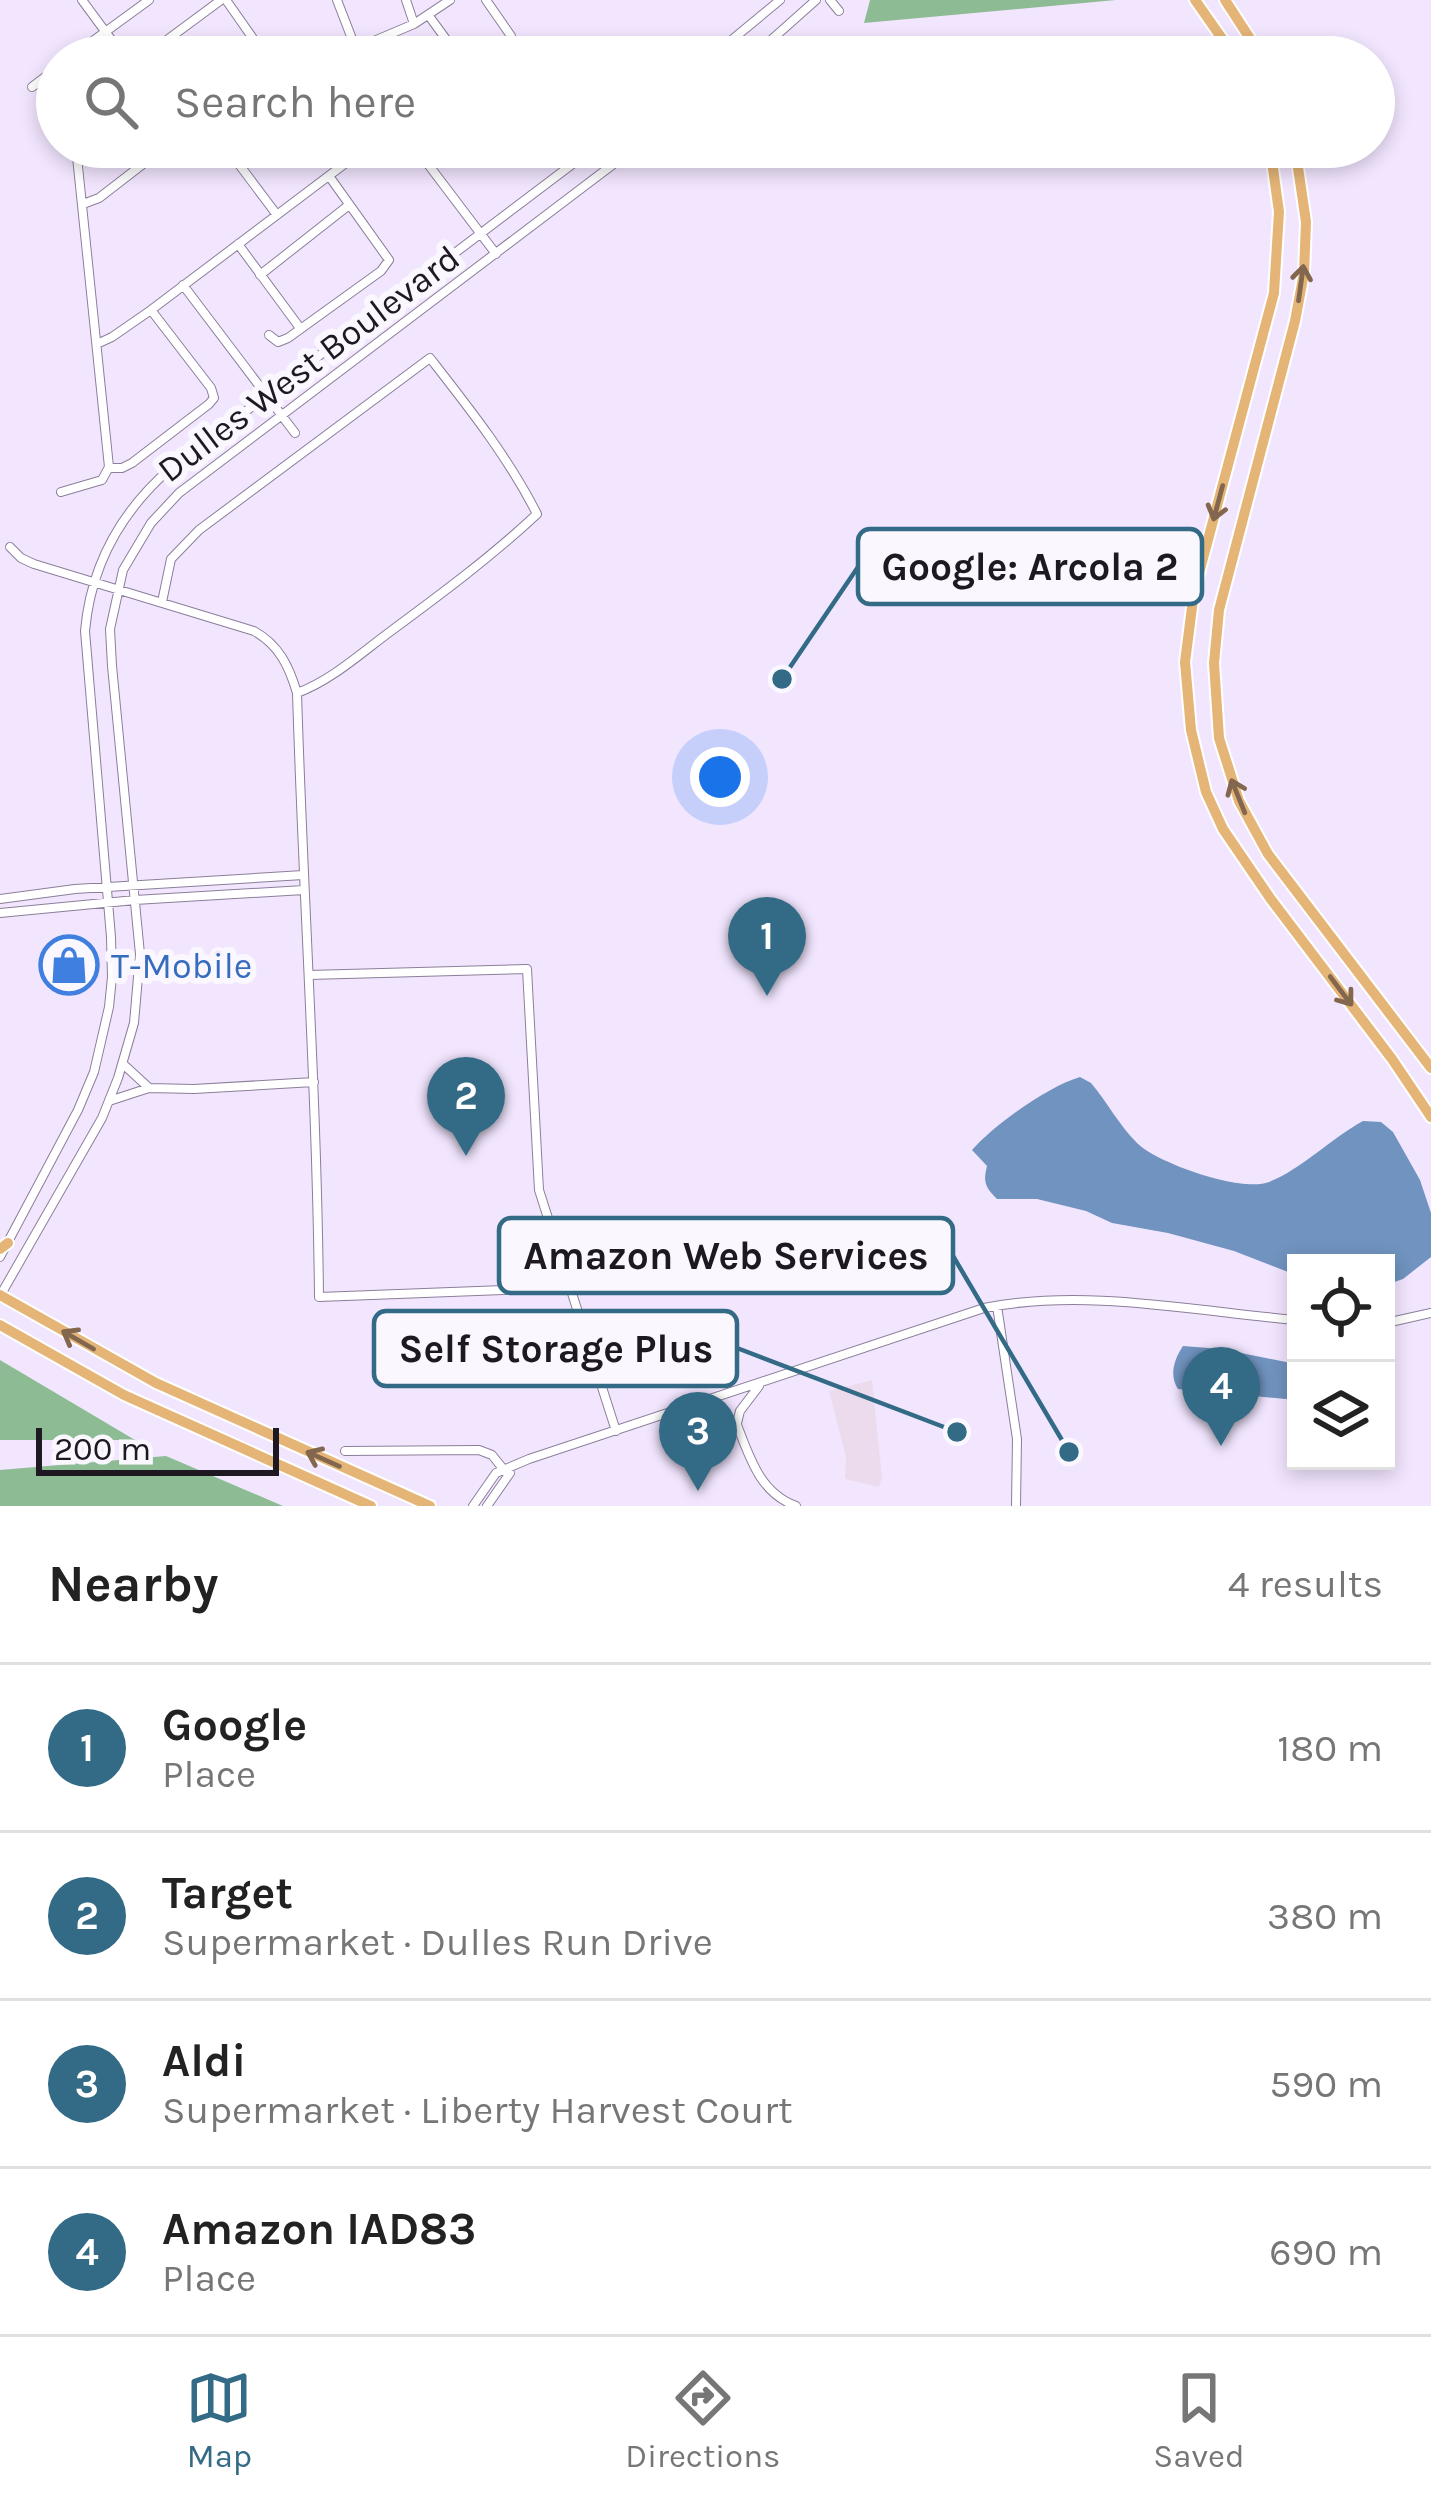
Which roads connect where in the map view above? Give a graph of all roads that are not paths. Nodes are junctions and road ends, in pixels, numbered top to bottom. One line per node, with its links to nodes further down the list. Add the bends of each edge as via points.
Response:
1 (82, 0): 16 (street)
2 (149, 0): 16 (street)
3 (224, 0): 19 (street); 20 (street)
4 (337, 0): 21 (street)
5 (406, 0): 15 (street)
6 (450, 0): 14 (street)
7 (486, 0): 24 (street)
8 (779, 0): 25 (street)
9 (816, 0): 26 (street)
10 (830, 0): 13 (street)
11 (1195, 0): 27 (main road)
12 (1225, 0): 28 (main road)
13 (839, 11)
14 (429, 16): 15 (street); 23 (street)
15 (414, 24): 22 (street)
16 (105, 32): 17 (street); 18 (street)
17 (100, 36)
18 (108, 36)
19 (173, 36)
20 (251, 36)
21 (351, 36)
22 (390, 36)
23 (444, 36)
24 (511, 36)
25 (736, 36)
26 (776, 36)
27 (1220, 36)
28 (1248, 36)
29 (36, 84): 30 (street)
30 (32, 87)
31 (78, 168): 41 (street)
32 (137, 168): 41 (street)
33 (242, 168): 43 (street)
34 (339, 168): 40 (street)
35 (431, 168): 44 (street)
36 (568, 168): 44 (street, Dulles West Boulevard)
37 (608, 168): 46 (street, Dulles West Boulevard)
38 (1273, 168): 77 (main road, one-way to 77, via 1274,293 1194,592 1185,662 1191,730 1206,792 1233,845)
39 (1298, 168): 73 (main road, one-way to 39, via 1268,854 1233,787 1219,737 1219,610 1304,273)
40 (328, 176): 42 (street); 43 (street)
41 (82, 204): 52 (street)
42 (349, 205): 47 (street); 50 (street, via 388,260)
43 (277, 215): 45 (street)
44 (481, 234): 46 (street); 53 (street, Dulles West Boulevard)
45 (238, 244): 47 (street); 48 (street)
46 (496, 254): 54 (street, Dulles West Boulevard)
47 (260, 275): 50 (street)
48 (183, 285): 49 (street); 53 (street)
49 (151, 310): 52 (street); 56 (street, via 214,396 132,463)
50 (300, 328): 51 (street, via 282,340)
51 (268, 335)
52 (97, 344): 56 (street)
53 (267, 397): 54 (street); 59 (street, Dulles West Boulevard, via 152,484 112,536)
54 (281, 416): 55 (street); 60 (street, Dulles West Boulevard, via 165,506)
55 (295, 433)
56 (109, 468): 57 (street, via 102,480)
57 (61, 492)
58 (10, 547): 59 (street, via 26,561)
59 (94, 583): 60 (street); 65 (street, Dulles West Boulevard, via 86,645)
60 (117, 590): 61 (street); 64 (street, Dulles West Boulevard, via 110,645)
61 (163, 602): 62 (street, via 264,636); 62 (street, via 171,559 199,530 430,358 537,514 437,598)
62 (297, 693): 63 (street)
63 (303, 875): 64 (street); 66 (street)
64 (134, 886): 65 (street); 68 (street, Dulles West Boulevard)
65 (105, 887): 67 (street); 69 (street, Dulles West Boulevard)
66 (304, 890): 68 (street); 71 (street)
67 (0, 899)
68 (135, 900): 69 (street); 72 (street, Dulles West Boulevard, via 140,976)
69 (107, 903): 70 (street); 78 (street, Dulles West Boulevard, via 112,977 101,1050 79,1110)
70 (0, 913)
71 (309, 975): 74 (street); 79 (street, via 527,969 537,1181)
72 (122, 1064): 75 (street); 76 (street, Dulles West Boulevard)
73 (1431, 1068)
74 (314, 1082): 75 (street); 79 (street, via 319,1298 529,1289)
75 (148, 1088): 76 (street)
76 (109, 1102): 80 (street, Dulles West Boulevard)
77 (1431, 1117)
78 (3, 1250)
79 (564, 1274): 89 (street)
80 (0, 1295): 93 (main road, one-way to 80, via 157,1383)
81 (997, 1306): 83 (street, via 1113,1303); 86 (street); 97 (street, via 1017,1439)
82 (1431, 1313): 84 (street)
83 (1287, 1319)
84 (1395, 1321)
85 (0, 1325): 92 (main road, via 139,1402)
86 (762, 1383): 87 (street); 88 (street)
87 (690, 1407): 88 (street); 89 (street)
88 (737, 1425): 96 (street, via 760,1478)
89 (616, 1431): 91 (street)
90 (345, 1451): 91 (street, via 479,1450)
91 (508, 1470): 94 (street); 95 (street)
92 (371, 1506)
93 (430, 1506)
94 (473, 1506)
95 (487, 1506)
96 (796, 1506)
97 (1016, 1506)

